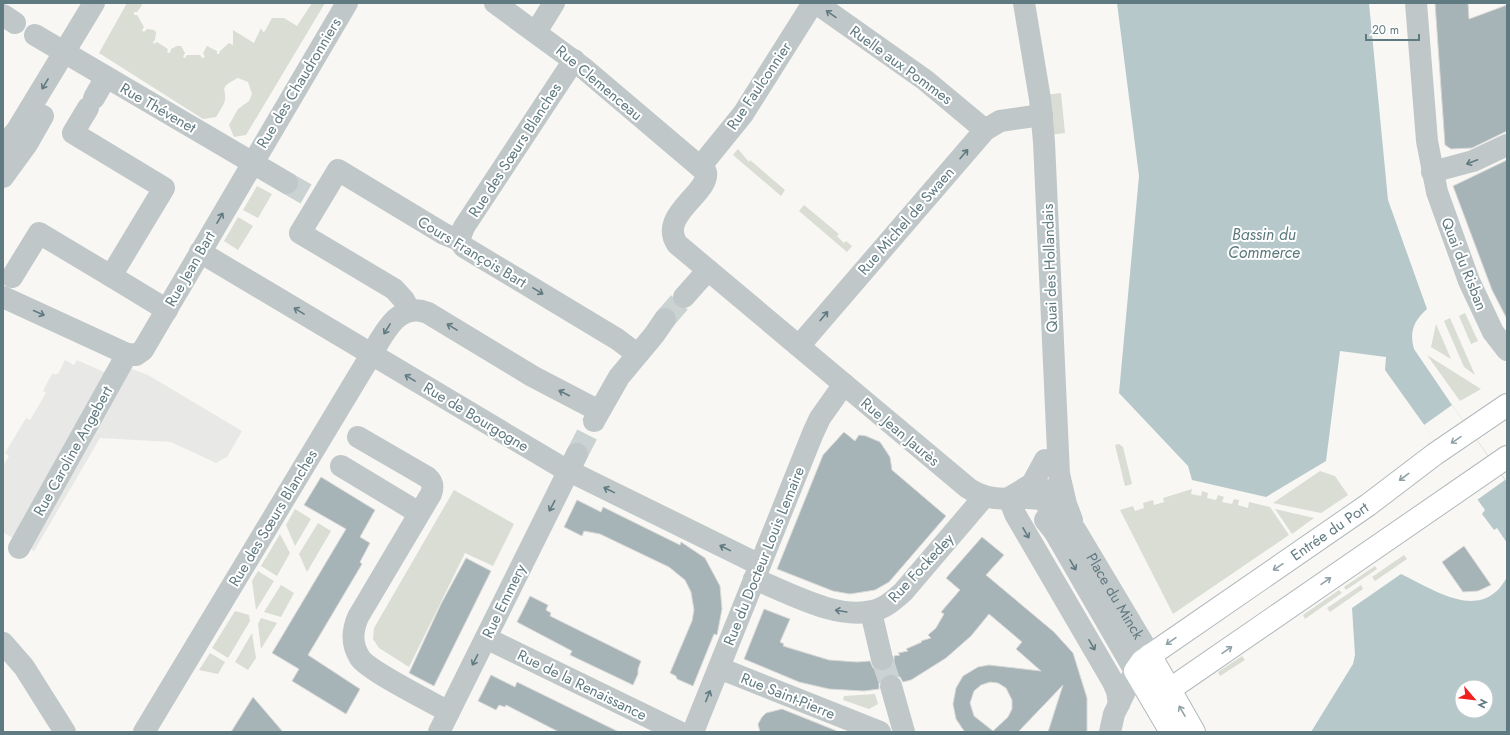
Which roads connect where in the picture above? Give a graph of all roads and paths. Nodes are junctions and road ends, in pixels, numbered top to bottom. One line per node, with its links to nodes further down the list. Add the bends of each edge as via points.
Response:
1 (94, 3): 11 (street)
2 (347, 3): 18 (street, Rue des Chaudronniers)
3 (495, 3): 9 (street, Rue Clemenceau)
4 (554, 3): 9 (street)
5 (814, 3): 15 (street, Ruelle aux Pommes, one-way to 5, via 924,80); 19 (street, Rue Faulconnier, via 743,114)
6 (1011, 3): 14 (street, Quai des Hollandais)
7 (1024, 3): 14 (street, Quai des Hollandais)
8 (1416, 3): 20 (street, Quai du Risban, via 1426,130)
9 (536, 32): 12 (street, Rue Clemenceau)
10 (35, 35): 11 (street, Rue Thévenet)
11 (70, 56): 13 (street, Rue Thévenet); 17 (street, one-way to 17); 21 (street, via 27,144)
12 (574, 60): 19 (street, Rue Clemenceau); 23 (street, Rue des Sœurs Blanches, via 464,227)
13 (106, 77): 18 (street, Rue Thévenet); 26 (street, via 74,133 164,188)
14 (1035, 116): 15 (street, Rue Michel de Swaen, via 1000,121); 42 (street, Quai des Hollandais, via 1032,165); 50 (street, Quai des Hollandais, via 1046,177 1059,469 1066,504)
15 (985, 130): 33 (street, Rue Michel de Swaen, one-way to 15)
16 (1507, 145): 20 (street, one-way to 20, via 1473,161)
17 (3, 146)
18 (252, 163): 22 (street); 24 (street, Rue Jean Bart, one-way to 18)
19 (700, 167): 25 (street, Rue Jean Jaurès, via 706,172 706,179 680,213 674,225 673,236 677,244)
20 (1432, 172): 34 (street, Quai du Risban, via 1445,218 1470,281 1493,332)
21 (3, 177)
22 (287, 184)
23 (459, 240): 31 (street, Cours François Bart, via 444,234 338,170 315,200 300,233 394,289); 36 (street, Cours François Bart, one-way to 36, via 464,247 617,339)
24 (200, 252): 30 (street, Rue Jean Bart); 37 (street, Rue de Bourgogne, one-way to 24)
25 (708, 270): 29 (street); 33 (street, Rue Jean Jaurès)
26 (111, 276): 27 (street, via 39,233); 30 (street)
27 (12, 277)
28 (3, 297): 35 (street, one-way to 35)
29 (684, 297)
30 (167, 310): 35 (street, Rue Jean Bart, via 143,350 136,355)
31 (410, 311): 36 (street, one-way to 31, via 619,377 596,416 428,313); 37 (street, Rue des Sœurs Blanches, one-way to 37, via 394,319)
32 (665, 319): 36 (street)
33 (799, 346): 38 (street, Rue Jean Jaurès)
34 (1506, 348)
35 (122, 352): 51 (street, Rue Caroline Angebert)
36 (637, 354)
37 (371, 355): 43 (street, Rue de Bourgogne, one-way to 37); 64 (street, Rue des Sœurs Blanches)
38 (844, 384): 45 (street, Rue Jean Jaurès, via 950,474 973,492); 52 (street, Rue du Docteur Louis Lemaire, via 816,425)
39 (1507, 405): 57 (main road, Entrée du Port, one-way to 57)
40 (358, 436): 48 (street, via 432,482 433,490)
41 (1504, 459): 60 (main road, one-way to 41)
42 (1045, 460): 46 (street, via 1032,484); 47 (street, Quai des Hollandais)
43 (574, 462): 52 (street, Rue de Bourgogne, one-way to 43); 54 (street, Rue Emmery, one-way to 54)
44 (341, 466): 48 (street)
45 (984, 497): 46 (street, Rue Jean Jaurès); 53 (street, Rue Fockedey, via 903,592 891,602)
46 (1009, 498): 47 (street, Place du Minck, via 1033,497); 49 (street, Place du Minck, via 1037,512); 61 (street, one-way to 61, via 1015,514 1113,682)
47 (1047, 501): 49 (street, Quai des Hollandais); 50 (street, Place du Minck, via 1063,512)
48 (419, 513): 62 (street, via 358,617 353,638 364,663)
49 (1054, 531): 57 (street, Place du Minck, one-way to 57)
50 (1076, 531): 57 (street, Place du Minck)
51 (19, 548)
52 (757, 572): 53 (street, Rue Fockedey, one-way to 52, via 849,612 828,608); 58 (street, Rue du Docteur Louis Lemaire)
53 (871, 612): 56 (street)
54 (486, 638): 62 (street, Rue Emmery, one-way to 62); 66 (street, Rue de la Renaissance)
55 (3, 643): 63 (street, via 24,667)
56 (882, 659)
57 (1143, 663): 60 (main road, Place du Minck); 61 (street)
58 (719, 668): 67 (street, Rue du Docteur Louis Lemaire, one-way to 58); 68 (street, Rue Saint-Pierre)
59 (891, 686): 69 (street)
60 (1161, 695): 71 (main road, Place du Minck); 72 (main road, Place du Minck, one-way to 60)
61 (1119, 704): 70 (street)
62 (449, 712): 65 (street, Rue Emmery)
63 (65, 732)
64 (144, 732)
65 (439, 732)
66 (679, 732)
67 (693, 732)
68 (880, 732)
69 (904, 732)
70 (1110, 732)
71 (1171, 732)
72 (1194, 732)

